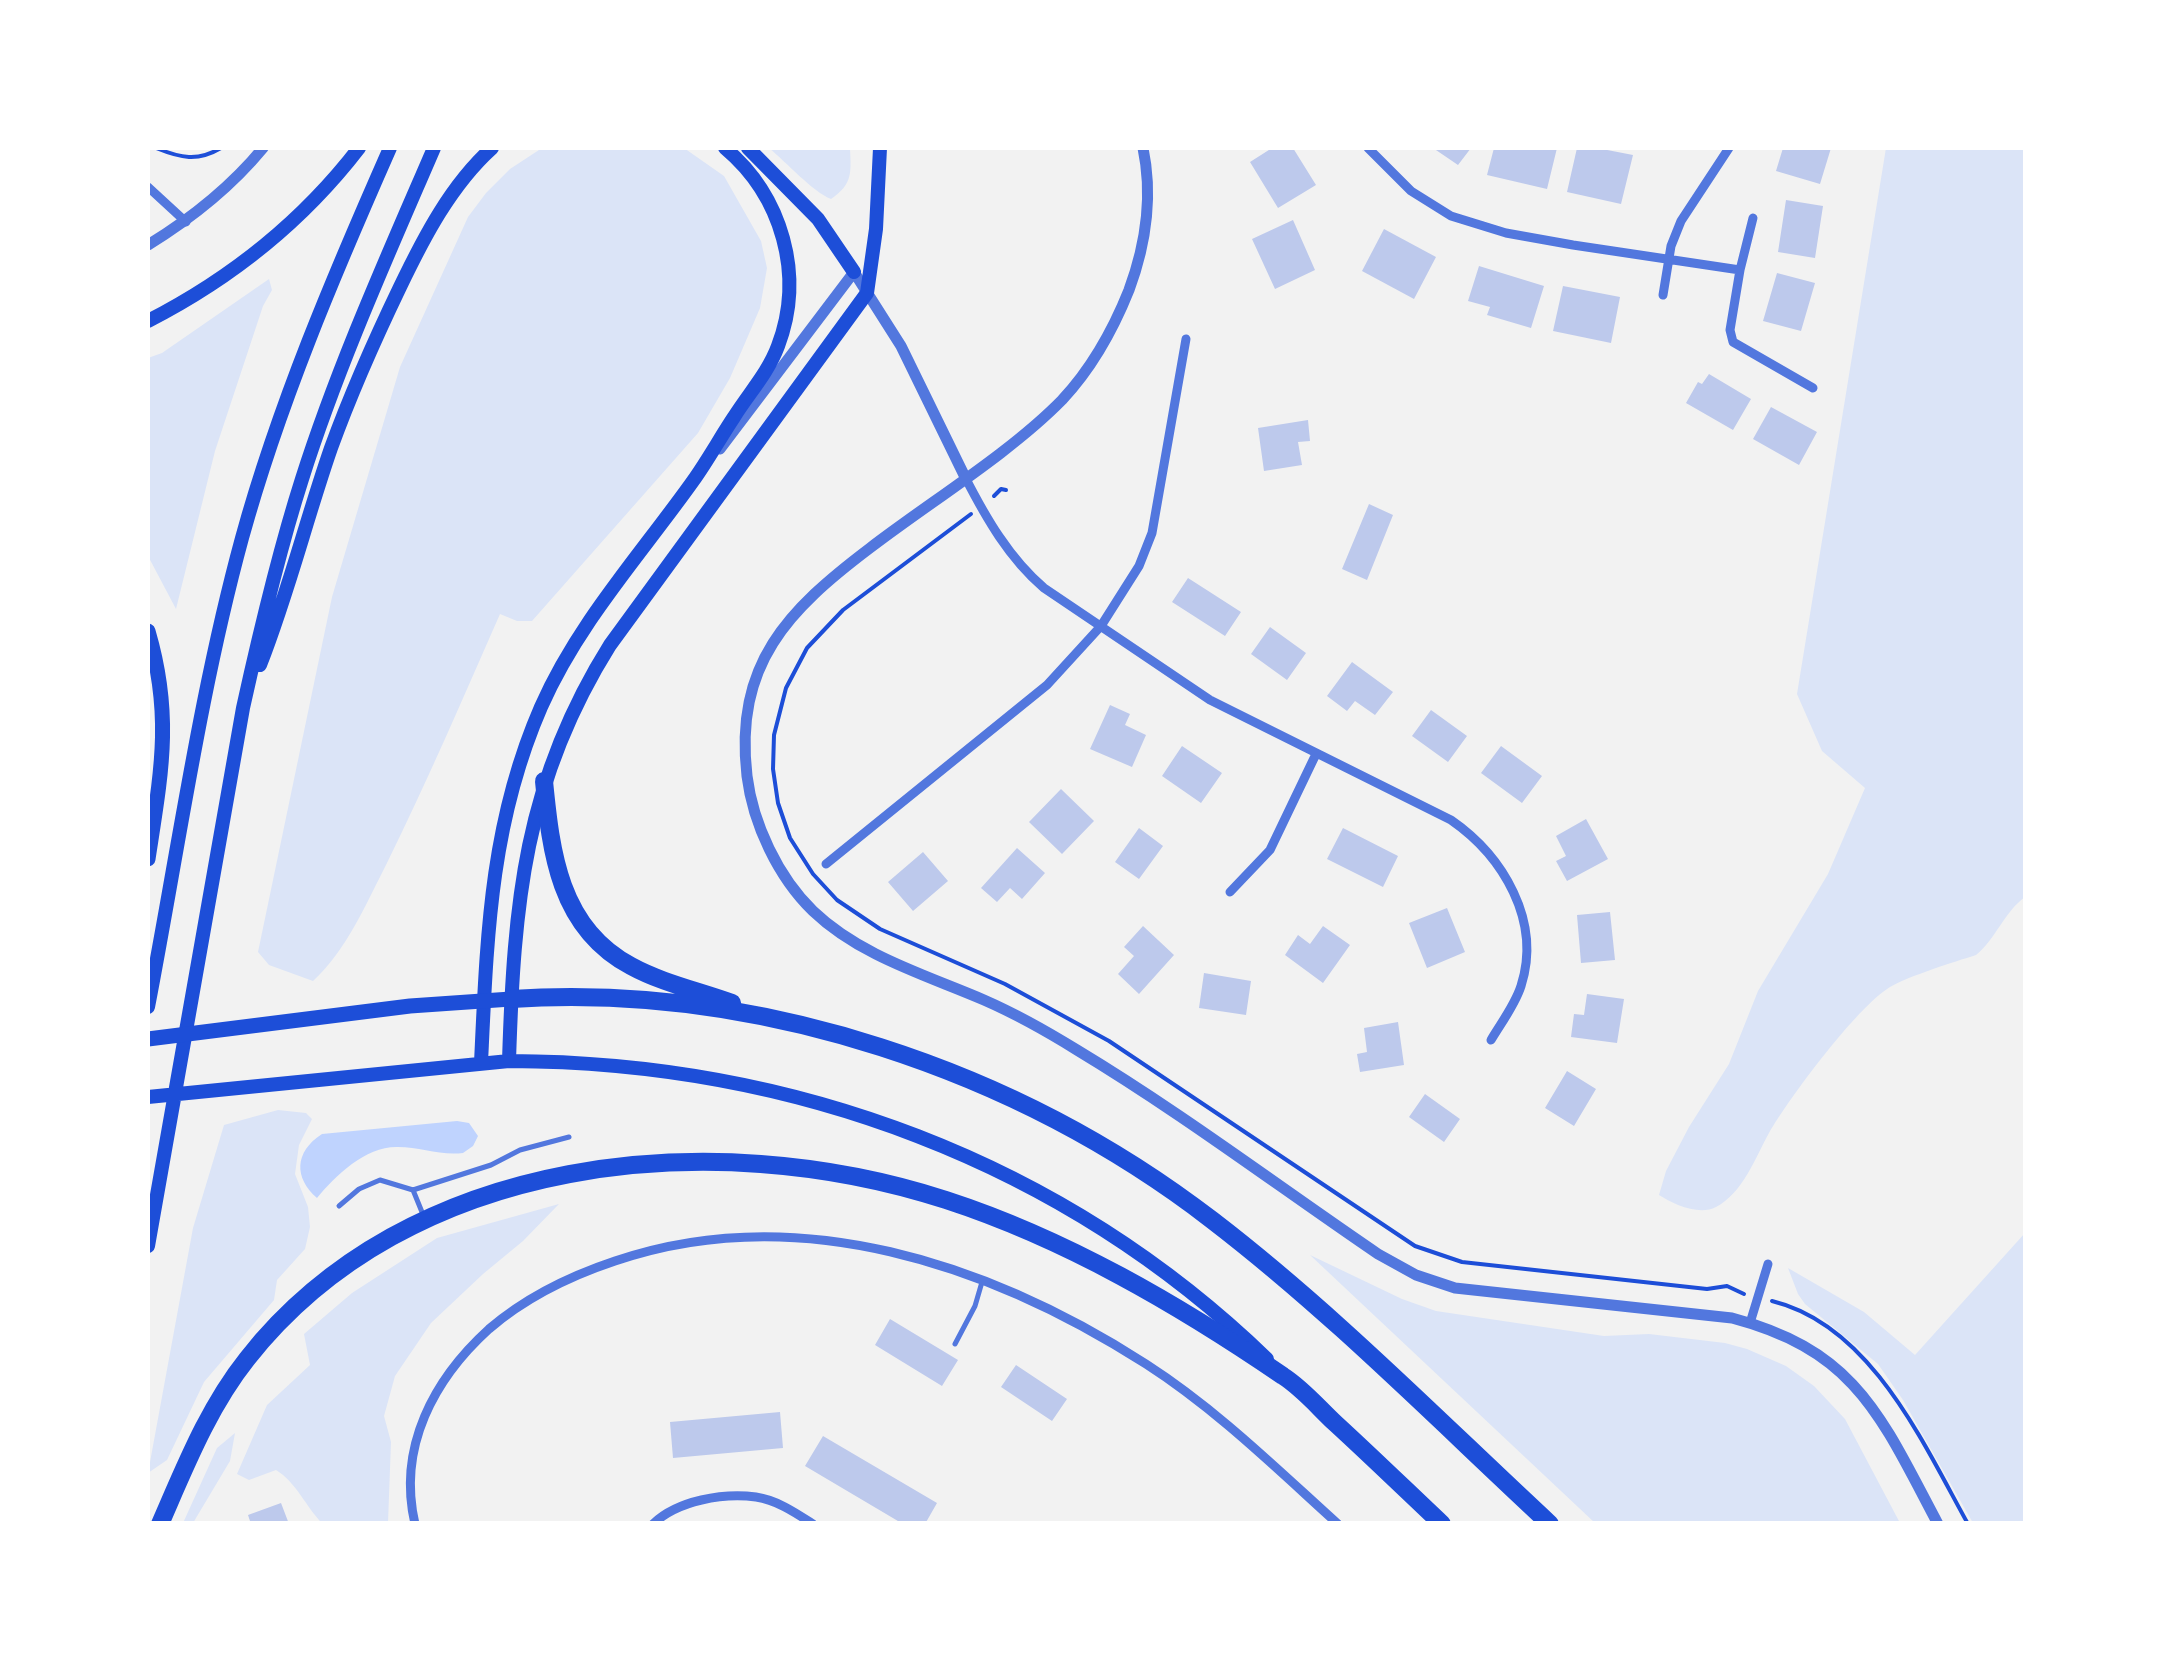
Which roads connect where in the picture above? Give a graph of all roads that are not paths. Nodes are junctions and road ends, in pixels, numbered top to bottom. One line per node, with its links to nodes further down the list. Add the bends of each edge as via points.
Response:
1 (263, 148): 14 (street)
2 (358, 148): 21 (main road, via 270,242)
3 (390, 148): 36 (main road, via 292,384 243,534 207,684)
4 (434, 148): 28 (main road, via 302,479)
5 (492, 148): 28 (main road, via 432,226 366,359)
6 (725, 148): 25 (main road, via 748,169 779,224 789,300 771,362)
7 (748, 148): 18 (main road, via 818,219)
8 (880, 148): 19 (main road)
9 (1143, 148): 24 (street, via 1145,228 1115,321 1064,398)
10 (1368, 148): 16 (street, via 1411,191 1450,216 1506,233)
11 (1729, 148): 16 (street, via 1681,221)
12 (148, 187): 14 (street)
13 (1753, 218): 17 (street)
14 (186, 222): 15 (street)
15 (148, 246)
16 (1669, 260): 17 (street); 20 (street)
17 (1740, 270): 23 (street, via 1733,342)
18 (854, 272): 19 (street); 25 (street)
19 (868, 293): 24 (street); 30 (main road, via 610,645)
20 (1663, 295)
21 (148, 321)
22 (1186, 339): 26 (street, via 1152,532)
23 (1813, 388)
24 (965, 477): 26 (street, via 1024,572); 50 (street, via 802,604 756,677 747,715 748,777 776,862 812,910 864,948 991,1003 1077,1050 1416,1275 1476,1291)
25 (695, 478): 35 (main road, via 581,634 528,739 496,854)
26 (1101, 626): 29 (street, via 1210,700); 32 (street, via 1047,685)
27 (148, 631): 31 (highway, via 164,720)
28 (243, 708): 47 (main road)
29 (1316, 754): 33 (street, via 1270,850); 39 (street, via 1451,820 1505,875 1522,915 1525,966 1521,989)
30 (544, 781): 34 (main road, via 524,866); 37 (highway, via 560,884 597,941 645,973)
31 (148, 859)
32 (826, 864)
33 (1230, 892)
34 (511, 998): 35 (highway); 37 (highway, via 640,1000); 40 (main road)
35 (484, 1001): 38 (highway); 41 (main road)
36 (148, 1007)
37 (789, 1022): 59 (highway, via 900,1055 1006,1097 1161,1184 1299,1292)
38 (148, 1039)
39 (1492, 1040)
40 (509, 1061): 41 (main road); 52 (main road, via 607,1064 744,1085 845,1110 940,1144 1120,1238 1199,1296)
41 (481, 1063): 42 (main road)
42 (148, 1097)
43 (569, 1137): 44 (lane)
44 (412, 1190): 45 (lane, via 380,1180); 46 (lane)
45 (338, 1206)
46 (425, 1219): 52 (highway, via 491,1194 613,1168 696,1162 826,1172 947,1200 1033,1234 1142,1290); 53 (highway, via 312,1289 266,1335 213,1409)
47 (148, 1246)
48 (1768, 1264): 50 (street)
49 (982, 1282): 51 (lane); 54 (street, via 891,1250 790,1235 687,1241 593,1268 510,1313 444,1376 416,1440 410,1484); 57 (street, via 1146,1364 1234,1429)
50 (1750, 1323): 60 (street, via 1800,1342 1866,1396)
51 (955, 1344)
52 (1287, 1378): 58 (highway)
53 (160, 1524)
54 (415, 1524)
55 (653, 1524): 56 (street, via 666,1512 704,1500 757,1497)
56 (813, 1524)
57 (1338, 1524)
58 (1442, 1524)
59 (1550, 1524)
60 (1938, 1524)

